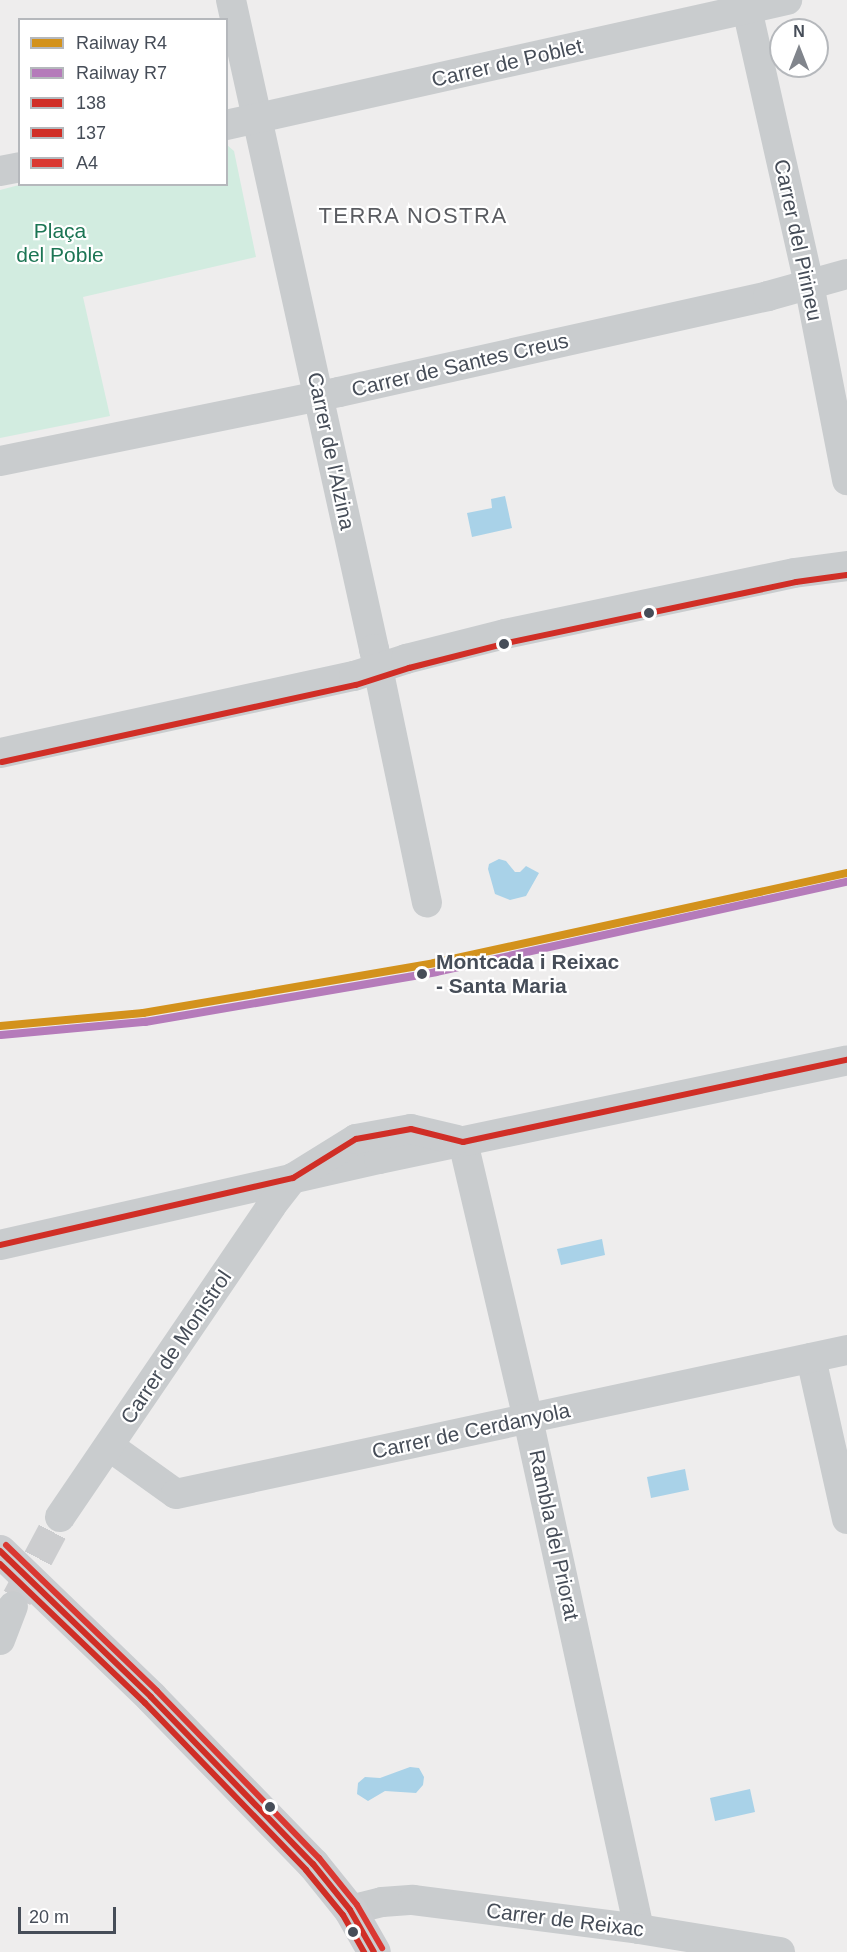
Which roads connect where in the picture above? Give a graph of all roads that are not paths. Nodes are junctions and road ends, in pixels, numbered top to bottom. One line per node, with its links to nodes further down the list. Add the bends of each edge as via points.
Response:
1 (231, 0): 4 (street, Carrer de l'Alzina)
2 (787, 0): 3 (street, Carrer de Poblet)
3 (746, 4): 4 (street, Carrer de Poblet); 9 (street, Carrer del Pirineu)
4 (257, 118): 5 (street, Carrer de Poblet); 10 (street, Carrer de l'Alzina)
5 (228, 125)
6 (18, 167): 7 (street)
7 (0, 171)
8 (847, 274): 9 (street, Carrer de Santes Creus)
9 (809, 284): 10 (street, Carrer de Santes Creus, via 757,299); 12 (street, Carrer del Pirineu)
10 (319, 396): 11 (street, Carrer de Santes Creus); 14 (street, Carrer de l'Alzina)
11 (0, 461)
12 (847, 480)
13 (847, 566): 14 (street, via 794,573 505,634)
14 (378, 668): 15 (street); 16 (street, Carrer de l'Alzina)
15 (0, 753)
16 (427, 903)
17 (847, 1060): 18 (street)
18 (463, 1142): 19 (street, via 411,1129 356,1139); 23 (street, Rambla del Priorat)
19 (293, 1178): 20 (street); 24 (street, Carrer de Monistrol)
20 (0, 1245)
21 (847, 1350): 22 (street, Carrer de Cerdanyola)
22 (811, 1358): 23 (street, Carrer de Cerdanyola); 26 (street)
23 (528, 1419): 24 (street, Carrer de Cerdanyola, via 176,1494); 31 (street, Rambla del Priorat)
24 (110, 1446): 25 (street, Carrer de Monistrol)
25 (60, 1517)
26 (847, 1519)
27 (0, 1551): 30 (main road, via 151,1697 306,1857)
28 (13, 1606): 29 (street)
29 (0, 1640)
30 (350, 1910): 31 (street, Carrer de Reixac, via 413,1900); 32 (main road)
31 (639, 1929): 33 (street, Carrer de Reixac)
32 (374, 1952)
33 (780, 1952)

